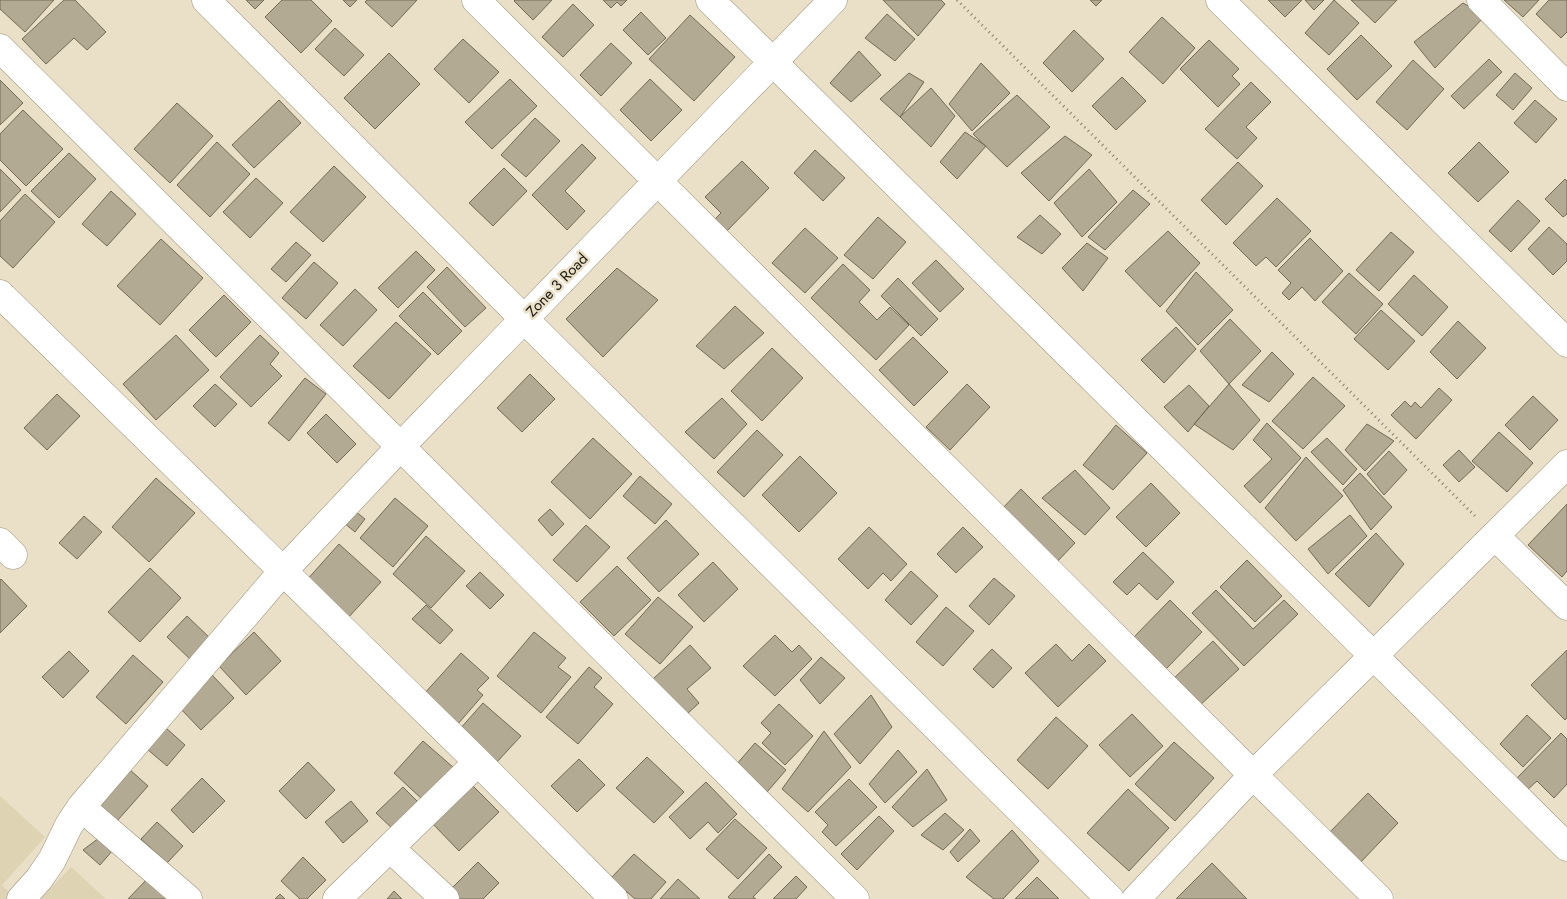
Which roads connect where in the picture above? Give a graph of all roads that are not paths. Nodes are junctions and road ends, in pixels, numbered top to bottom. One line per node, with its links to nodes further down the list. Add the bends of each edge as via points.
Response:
1 (206, 0): 12 (street)
2 (476, 0): 10 (street)
3 (710, 0): 8 (street)
4 (833, 0): 8 (street, Zone 3 Road)
5 (1220, 0): 13 (street)
6 (1480, 0): 9 (street)
7 (0, 48): 14 (street)
8 (772, 62): 10 (street, Zone 3 Road); 19 (street)
9 (1567, 87)
10 (657, 180): 12 (street, Zone 3 Road); 21 (street)
11 (0, 294): 17 (street)
12 (524, 319): 14 (street, Zone 3 Road); 31 (street)
13 (1567, 343)
14 (401, 446): 17 (street, Zone 3 Road); 30 (street)
15 (1567, 464): 16 (street)
16 (1495, 536): 18 (street); 19 (street)
17 (283, 571): 20 (street); 22 (street, Zone 3 Road)
18 (1567, 606)
19 (1375, 656): 21 (street); 23 (street)
20 (478, 762): 24 (street); 29 (street)
21 (1253, 775): 32 (street); 33 (street)
22 (80, 807): 25 (street, Zone 3 Road, via 52,860); 26 (street)
23 (1567, 847)
24 (390, 848): 27 (street); 28 (street)
25 (21, 899)
26 (188, 899)
27 (337, 899)
28 (445, 899)
29 (614, 899)
30 (855, 899)
31 (1110, 899)
32 (1136, 899)
33 (1379, 899)

